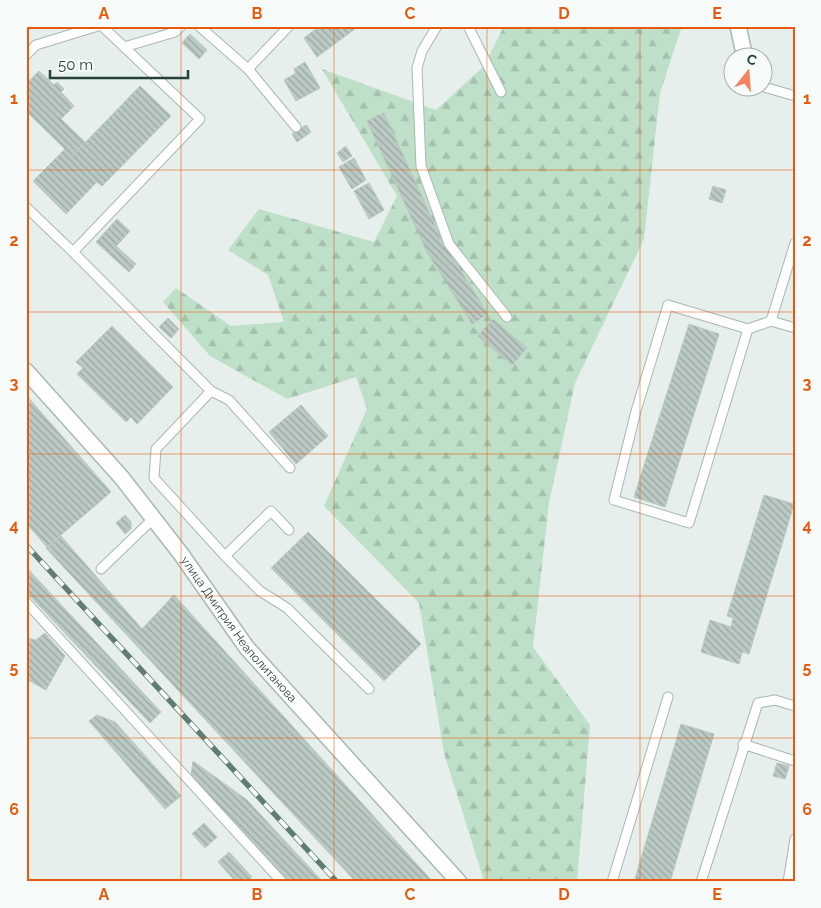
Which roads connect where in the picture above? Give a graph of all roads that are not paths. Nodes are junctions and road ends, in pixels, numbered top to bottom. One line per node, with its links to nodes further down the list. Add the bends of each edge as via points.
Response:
1 (98, 26): 11 (lane, via 36,45)
2 (102, 26): 9 (lane)
3 (180, 26): 9 (lane, via 175,32)
4 (199, 26): 12 (lane)
5 (289, 26): 12 (lane)
6 (438, 26): 20 (lane, via 422,51 417,68 421,166 449,244)
7 (468, 26): 14 (lane)
8 (738, 26): 10 (street)
9 (124, 47): 19 (lane, via 200,118)
10 (743, 48)
11 (26, 55)
12 (248, 69): 16 (lane)
13 (774, 90): 15 (lane)
14 (502, 92)
15 (795, 96)
16 (296, 127)
17 (26, 207): 19 (lane)
18 (795, 243): 21 (lane)
19 (72, 252): 25 (lane)
20 (507, 317)
21 (771, 321): 22 (lane); 23 (lane)
22 (795, 328)
23 (748, 329): 23 (lane, via 668,305 636,411 614,500 689,523)
24 (26, 371): 27 (street, улица Дмитрия Неаполитанова)
25 (210, 391): 26 (lane, via 229,400); 29 (lane, via 156,449 154,478)
26 (290, 468)
27 (154, 518): 30 (lane); 39 (street, улица Дмитрия Неаполитанова, via 247,648)
28 (289, 530): 29 (lane, via 271,512)
29 (225, 556): 32 (lane, via 260,591 286,608)
30 (100, 569)
31 (26, 602): 38 (lane)
32 (369, 689)
33 (668, 697): 40 (lane)
34 (795, 706): 35 (lane, via 775,700 758,703)
35 (744, 744): 36 (lane); 41 (lane)
36 (795, 761)
37 (795, 839): 42 (lane)
38 (282, 882)
39 (459, 882)
40 (612, 882)
41 (702, 882)
42 (788, 882)

